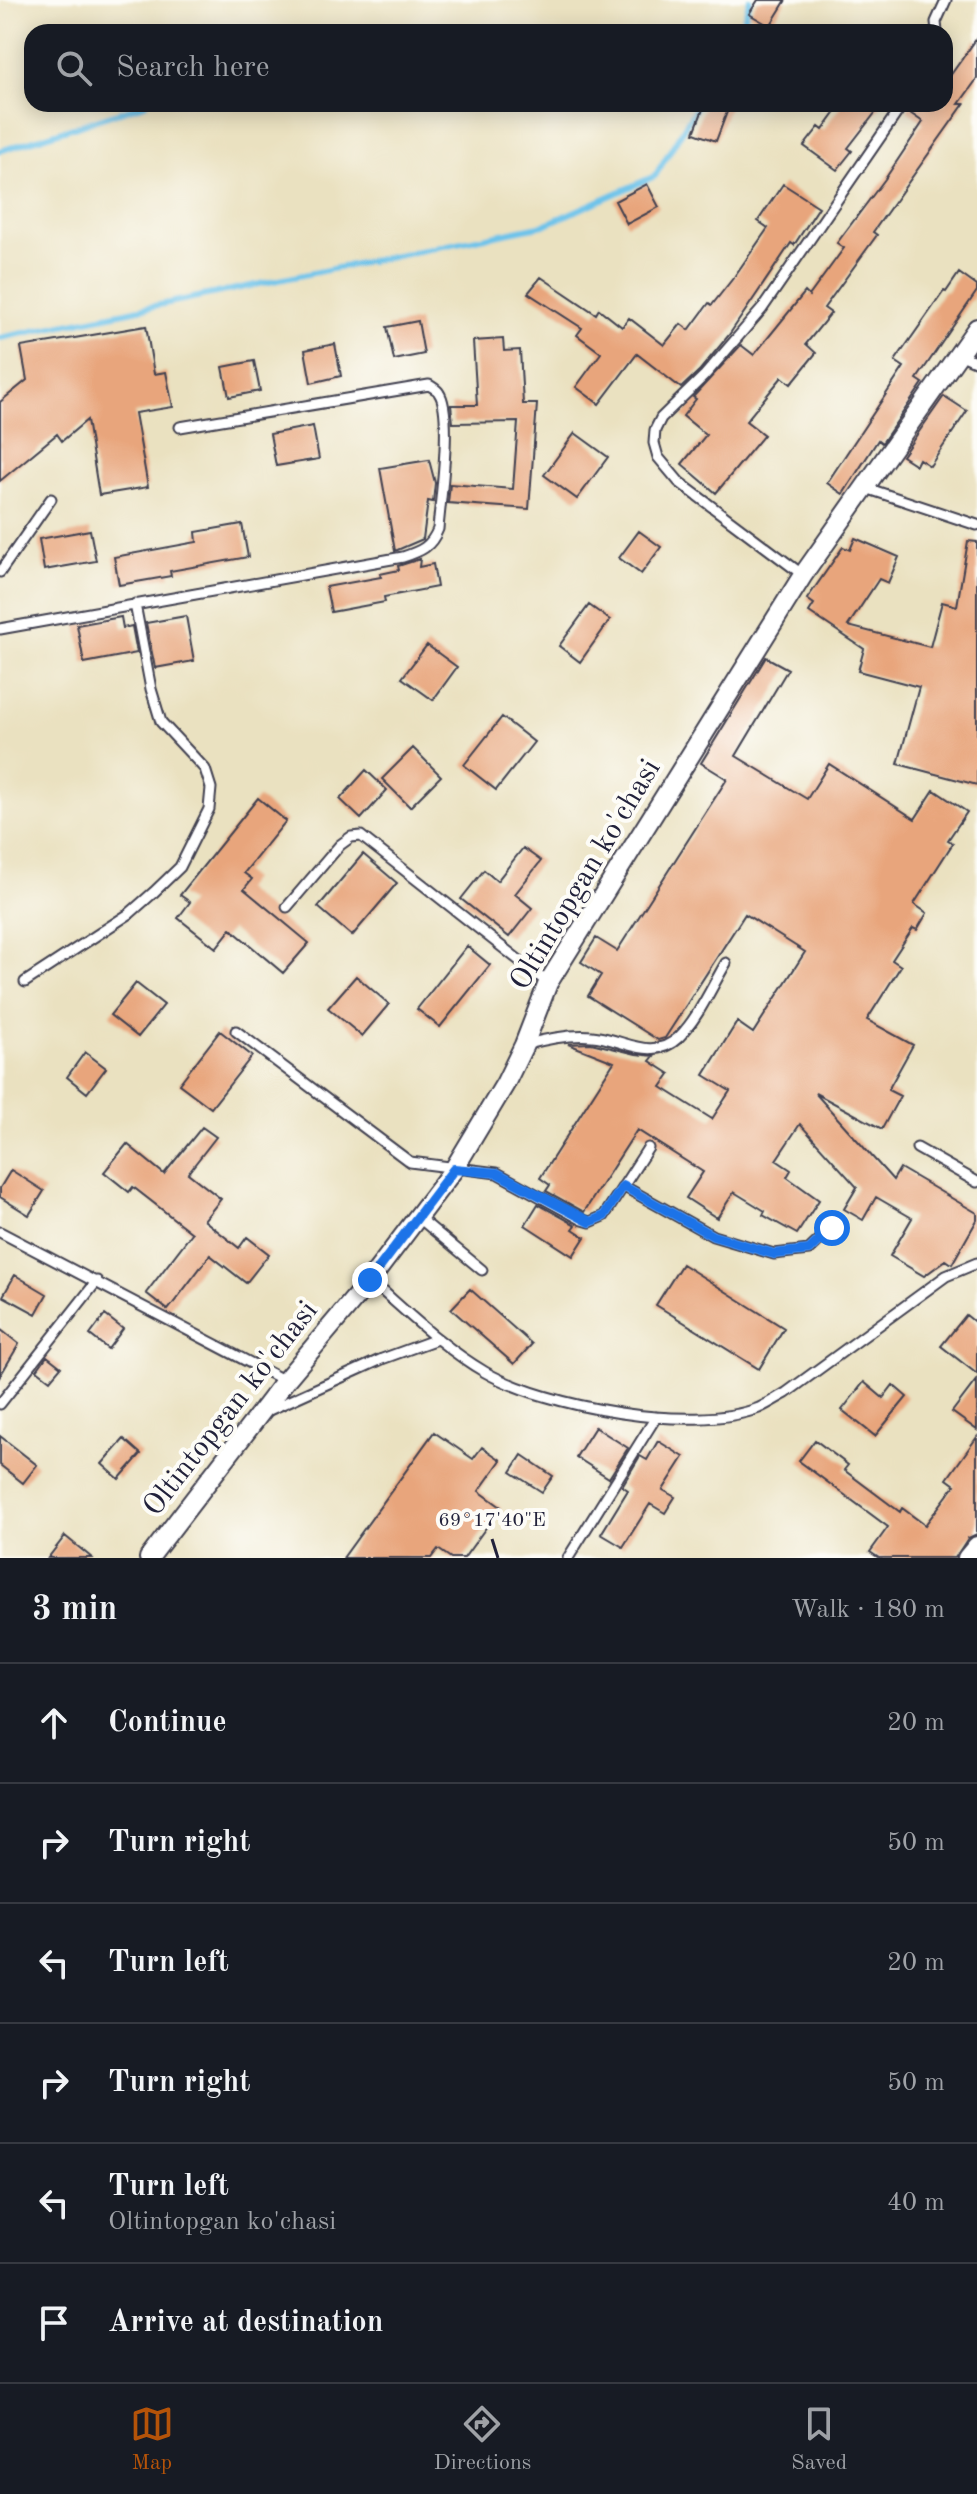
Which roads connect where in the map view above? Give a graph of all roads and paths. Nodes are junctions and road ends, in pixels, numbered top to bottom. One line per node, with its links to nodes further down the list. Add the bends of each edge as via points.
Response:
1 (946, 0): 2 (lane)
2 (936, 24)
3 (897, 112): 12 (lane, via 762,309 655,430 658,457 679,482)
4 (977, 328): 5 (street, Oltintopgan ko'chasi)
5 (959, 354): 6 (lane); 8 (street, Oltintopgan ko'chasi)
6 (977, 362)
7 (180, 427): 13 (lane, via 429,385 439,392 444,416 438,529 423,551 403,557)
8 (866, 488): 10 (lane); 12 (street, Oltintopgan ko'chasi)
9 (51, 499): 11 (lane)
10 (977, 525)
11 (0, 572)
12 (803, 575): 18 (street, Oltintopgan ko'chasi)
13 (135, 604): 14 (lane); 17 (lane, via 161,722 205,769 211,788 209,809 180,867 154,892)
14 (0, 629)
15 (287, 907): 18 (lane, via 340,845 361,836)
16 (726, 963): 20 (lane, via 680,1036 662,1048 638,1049 594,1036)
17 (25, 982)
18 (548, 983): 20 (street, Oltintopgan ko'chasi)
19 (236, 1031): 23 (lane, via 410,1162)
20 (524, 1045): 23 (street, Oltintopgan ko'chasi)
21 (648, 1148): 25 (lane)
22 (917, 1148): 24 (lane)
23 (454, 1169): 25 (lane, via 497,1173 590,1222 604,1216); 26 (street, Oltintopgan ko'chasi)
24 (977, 1182)
25 (623, 1186): 27 (lane, via 713,1236 774,1254 809,1250)
26 (418, 1217): 30 (lane); 31 (street, Oltintopgan ko'chasi)
27 (832, 1228)
28 (0, 1232): 32 (lane)
29 (977, 1263): 37 (lane, via 946,1276 759,1408 723,1416)
30 (482, 1270)
31 (370, 1280): 33 (lane); 34 (street, Oltintopgan ko'chasi)
32 (97, 1281): 34 (lane); 35 (lane)
33 (437, 1339): 36 (lane); 37 (lane, via 525,1392)
34 (285, 1381): 36 (street, Oltintopgan ko'chasi)
35 (0, 1404)
36 (260, 1414): 39 (street, Oltintopgan ko'chasi)
37 (656, 1417): 40 (lane)
38 (977, 1546): 41 (street)
39 (149, 1558)
40 (568, 1558)
41 (967, 1558)

